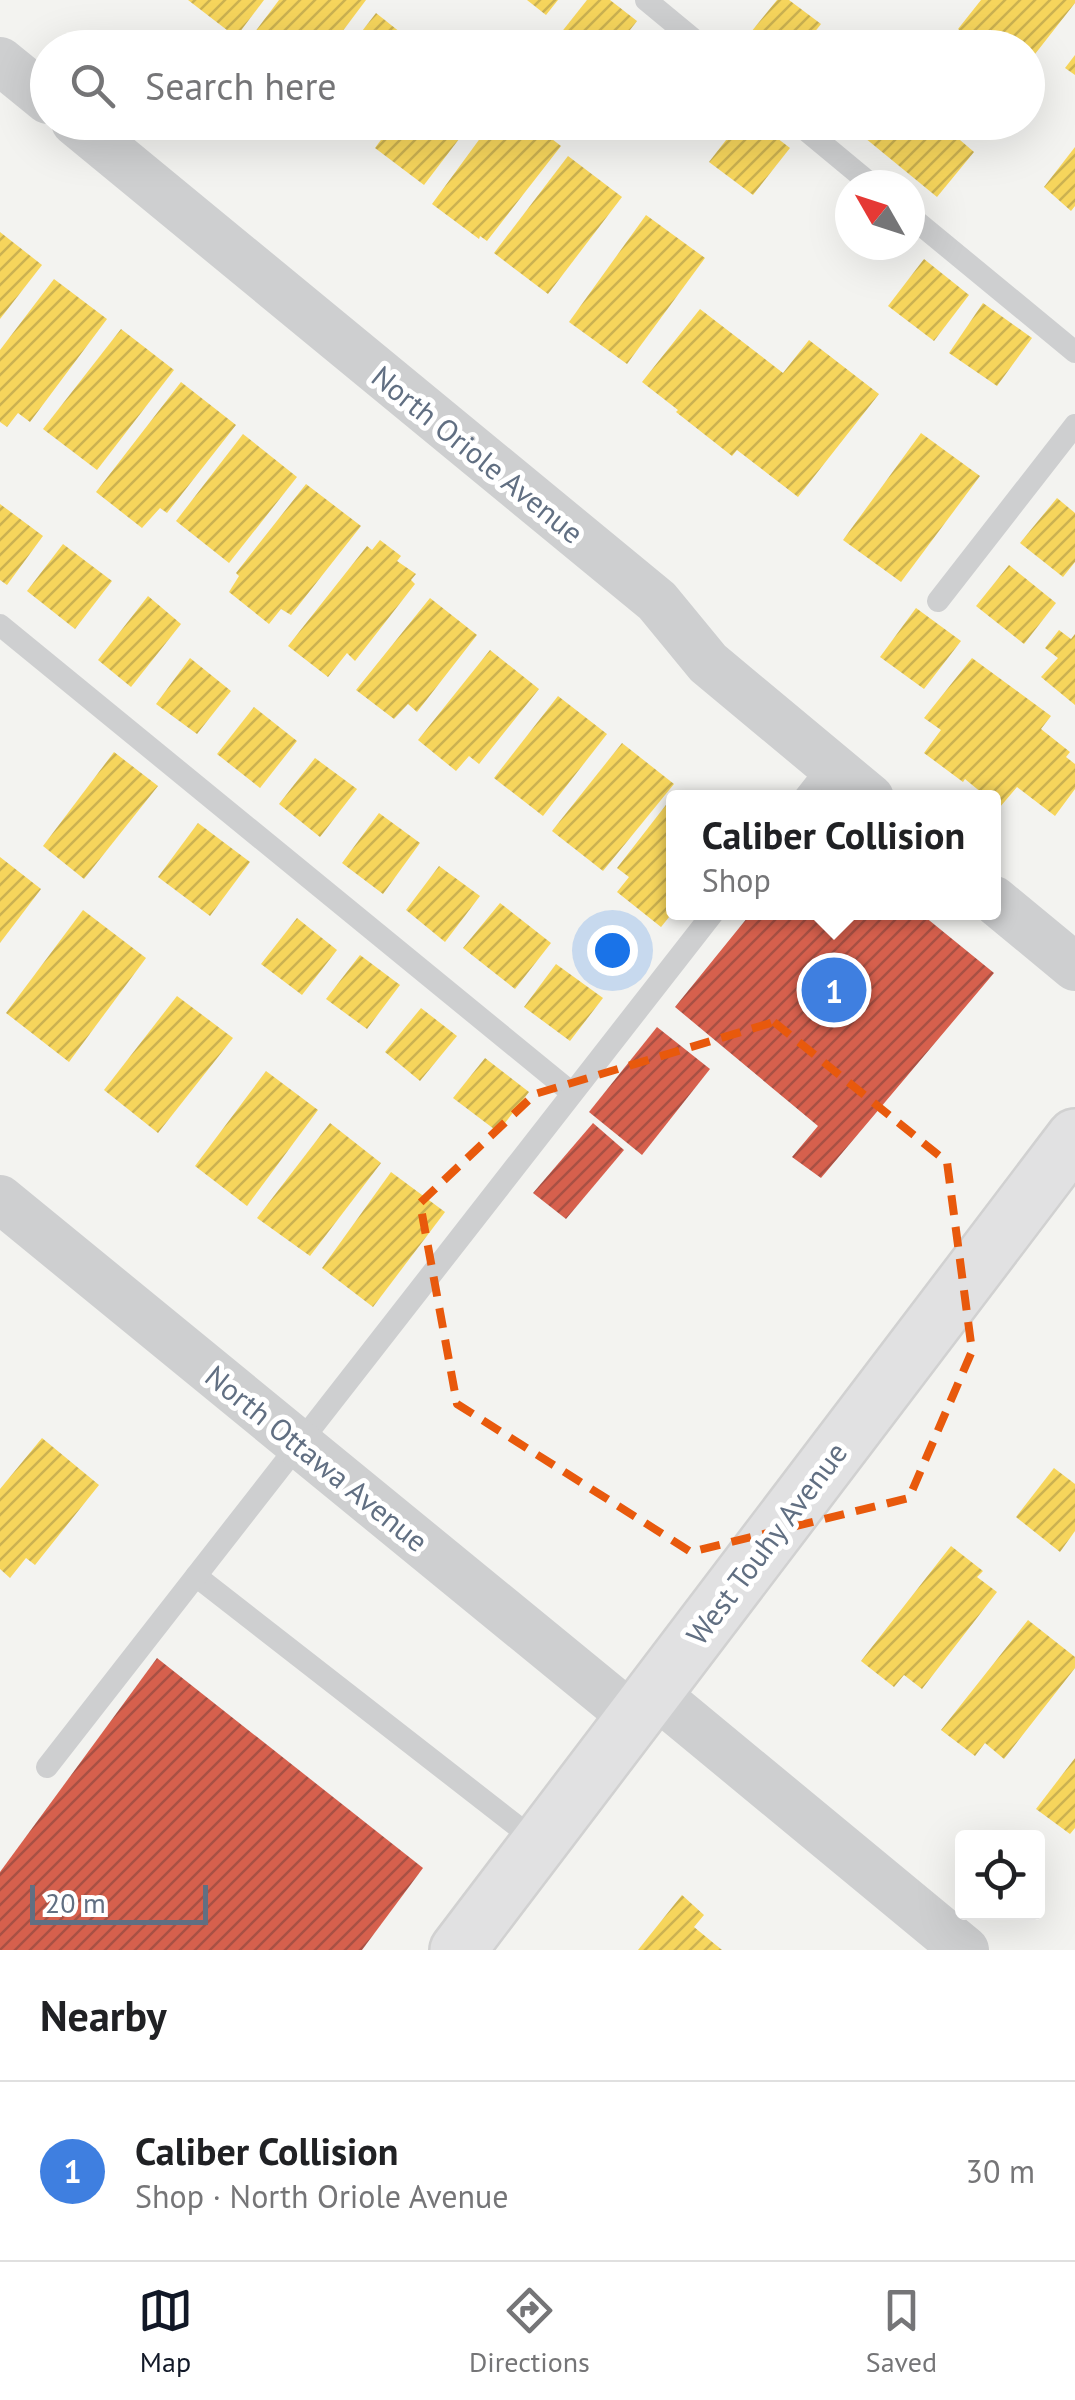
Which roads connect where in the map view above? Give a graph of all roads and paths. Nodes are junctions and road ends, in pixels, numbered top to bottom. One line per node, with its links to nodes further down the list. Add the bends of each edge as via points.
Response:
1 (646, 0): 2 (lane)
2 (682, 30)
3 (0, 61): 4 (street)
4 (30, 85)
5 (96, 140): 13 (street, North Oriole Avenue, via 657,601)
6 (818, 140): 7 (lane)
7 (854, 170)
8 (925, 228): 9 (lane)
9 (1075, 352)
10 (1075, 424): 11 (lane)
11 (938, 601)
12 (0, 625): 18 (lane)
13 (817, 781): 14 (street, North Oriole Avenue)
14 (845, 790)
15 (1001, 906): 17 (street)
16 (708, 920): 18 (lane)
17 (1075, 967)
18 (572, 1094): 21 (lane)
19 (1075, 1137): 23 (main road, West Touhy Avenue)
20 (0, 1199): 21 (street, North Ottawa Avenue)
21 (298, 1443): 22 (lane); 23 (street, North Ottawa Avenue)
22 (196, 1576): 24 (lane); 25 (lane)
23 (644, 1705): 25 (main road, West Touhy Avenue); 27 (street, North Ottawa Avenue)
24 (48, 1767)
25 (540, 1844): 26 (main road, West Touhy Avenue)
26 (458, 1950)
27 (965, 1950)

